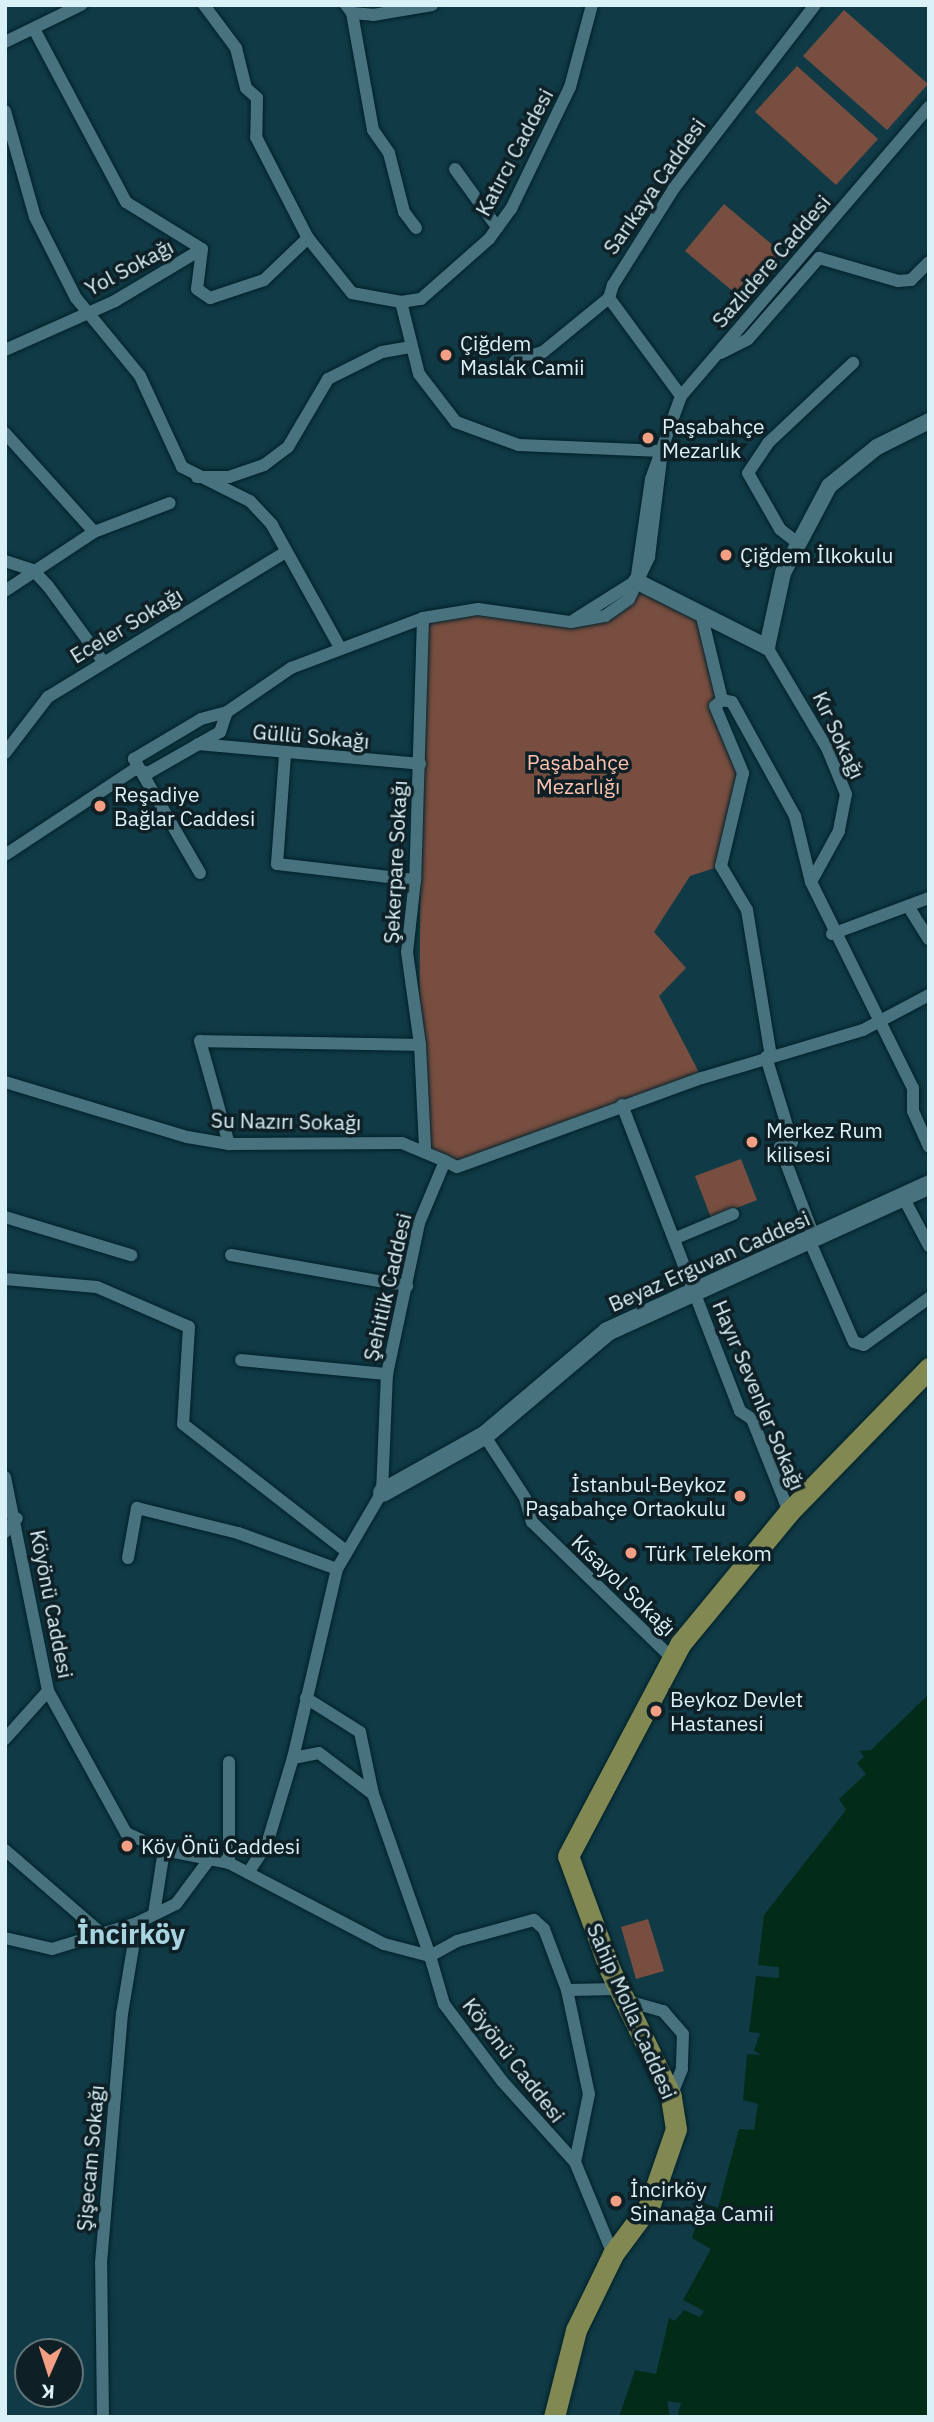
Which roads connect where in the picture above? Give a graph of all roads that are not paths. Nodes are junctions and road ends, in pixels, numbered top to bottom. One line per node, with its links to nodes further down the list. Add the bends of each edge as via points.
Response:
1 (81, 5): 7 (street)
2 (204, 5): 14 (street, via 236,48 246,88 257,98 256,137)
3 (432, 5): 6 (street, via 399,15)
4 (592, 5): 12 (street, Katırcı Caddesi, via 570,87)
5 (815, 5): 17 (street, Sarıkaya Caddesi, via 674,188 621,264)
6 (349, 9): 13 (street, via 373,130 390,153 404,212)
7 (34, 29): 8 (street); 15 (street, Yol Sokağı, via 126,202)
8 (5, 42)
9 (929, 107): 22 (street, Sazlıdere Caddesi)
10 (5, 111): 19 (street, via 35,216)
11 (455, 169): 12 (street)
12 (497, 227): 18 (street, Katırcı Caddesi, via 421,299)
13 (416, 228)
14 (307, 238): 15 (street, via 264,280 210,298 197,289); 18 (street, via 352,293)
15 (202, 249): 19 (street, Yol Sokağı)
16 (929, 262): 22 (street, via 911,280 898,281 819,258 748,339)
17 (609, 298): 23 (street, via 543,352); 25 (street)
18 (401, 302): 20 (street)
19 (86, 312): 21 (street, Yol Sokağı); 29 (street, via 132,365 182,467)
20 (409, 347): 28 (street, via 433,400 456,422 489,438 573,450); 29 (street, via 328,379 288,447 264,465 229,477)
21 (5, 350)
22 (715, 356): 25 (street, Sazlıdere Caddesi)
23 (515, 361)
24 (853, 363): 32 (street, via 768,443 748,473 780,529)
25 (681, 396): 28 (street, Sazlıdere Caddesi)
26 (929, 421): 32 (street, via 877,447 829,486)
27 (5, 433): 31 (street)
28 (662, 451): 36 (street, Sazlıdere Caddesi, via 651,479)
29 (193, 477): 33 (street, via 250,501)
30 (170, 503): 31 (street)
31 (94, 532): 35 (street)
32 (799, 544): 41 (street, via 783,573)
33 (285, 552): 40 (street); 42 (street, Eceler Sokağı)
34 (5, 561): 35 (street)
35 (33, 570): 37 (street); 42 (street)
36 (636, 581): 38 (street); 39 (street, via 629,599 605,616 571,622 478,609)
37 (5, 591)
38 (701, 613): 41 (street); 43 (street)
39 (423, 618): 40 (street); 48 (street, Şekerpare Sokağı)
40 (339, 646): 44 (street, via 290,668)
41 (767, 647): 53 (street, Kır Sokağı, via 827,747 846,794 839,831)
42 (102, 660): 46 (street, Eceler Sokağı, via 48,697)
43 (722, 700): 53 (street, via 732,702 794,816); 61 (street, via 715,706 743,773 721,866 747,910)
44 (226, 712): 45 (street, via 220,732); 49 (street, via 201,719 134,760)
45 (198, 744): 47 (street, Güllü Sokağı); 49 (street, via 148,773)
46 (5, 752)
47 (285, 755): 48 (street, Güllü Sokağı); 52 (street, via 277,864)
48 (420, 764): 52 (street, Şekerpare Sokağı)
49 (135, 769): 50 (street); 51 (street)
50 (5, 855)
51 (200, 873)
52 (415, 880): 60 (street, Şekerpare Sokağı, via 407,952)
53 (811, 882): 56 (street)
54 (929, 898): 55 (street)
55 (908, 906): 56 (street); 57 (street)
56 (832, 934): 59 (street)
57 (929, 939)
58 (929, 995): 59 (street)
59 (881, 1020): 61 (street); 65 (street, via 913,1088 913,1111)
60 (421, 1045): 64 (street, via 200,1041); 66 (street, Şekerpare Sokağı)
61 (769, 1057): 63 (street); 73 (street, via 792,1142 780,1147)
62 (5, 1082): 64 (street, Su Nazırı Sokağı)
63 (622, 1105): 67 (street, via 457,1167); 72 (street, Hayır Sevenler Sokağı)
64 (229, 1144): 66 (street, Su Nazırı Sokağı, via 387,1142)
65 (929, 1147)
66 (425, 1149): 67 (street, Su Nazırı Sokağı)
67 (445, 1161): 78 (street, Şehitlik Caddesi, via 419,1223)
68 (929, 1184): 69 (main road, Beyaz Erguvan Caddesi)
69 (902, 1195): 73 (main road, Beyaz Erguvan Caddesi); 74 (street)
70 (733, 1214): 72 (street)
71 (5, 1217): 75 (street)
72 (676, 1238): 79 (street, Hayır Sevenler Sokağı)
73 (813, 1240): 79 (main road, Beyaz Erguvan Caddesi); 80 (street, via 854,1342 864,1345)
74 (929, 1246)
75 (131, 1255)
76 (231, 1255): 78 (street)
77 (5, 1279): 90 (street, via 97,1287 189,1327 183,1424 282,1495 306,1524)
78 (407, 1286): 83 (street, Şehitlik Caddesi)
79 (698, 1292): 84 (main road, Beyaz Erguvan Caddesi, via 607,1331); 87 (street, Hayır Sevenler Sokağı, via 740,1411 752,1419)
80 (929, 1298)
81 (241, 1360): 83 (street)
82 (929, 1368): 87 (main road, Sahip Molla Caddesi)
83 (387, 1374): 86 (street, Şehitlik Caddesi)
84 (484, 1435): 86 (main road, Beyaz Erguvan Caddesi); 93 (street, Kısayol Sokağı, via 525,1498 531,1522)
85 (5, 1477): 88 (street, Köyönü Caddesi)
86 (382, 1492): 90 (street, Şehitlik Caddesi)
87 (789, 1512): 93 (main road, Sahip Molla Caddesi)
88 (17, 1518): 89 (street); 94 (street, Köyönü Caddesi)
89 (5, 1532)
90 (346, 1551): 92 (street, Şehitlik Caddesi)
91 (128, 1558): 92 (street, via 137,1508 238,1533)
92 (337, 1569): 95 (street, Şehitlik Caddesi)
93 (671, 1657): 111 (main road, Sahip Molla Caddesi, via 568,1856)
94 (48, 1691): 96 (street); 101 (street, Köyönü Caddesi, via 126,1833)
95 (306, 1698): 97 (street, Şehitlik Caddesi); 99 (street, via 360,1732)
96 (5, 1739)
97 (293, 1758): 99 (street, via 319,1753); 104 (street, Şehitlik Caddesi, via 267,1844)
98 (229, 1762): 103 (street)
99 (373, 1794): 109 (street)
100 (5, 1850): 107 (street)
101 (164, 1850): 102 (street, Köyönü Caddesi); 105 (street)
102 (211, 1857): 103 (street, Köyönü Caddesi); 105 (street, via 176,1904)
103 (229, 1863): 104 (street, Köyönü Caddesi)
104 (248, 1873): 109 (street, Köyönü Caddesi, via 384,1944)
105 (154, 1914): 106 (street)
106 (137, 1923): 107 (street); 115 (street, Şişecam Sokağı, via 122,2014 101,2263)
107 (103, 1935): 108 (street, via 52,1949)
108 (5, 1938)
109 (430, 1956): 110 (street, via 457,1941 534,1920 544,1929); 113 (street, Köyönü Caddesi, via 444,2004 502,2081)
110 (567, 1990): 111 (street); 113 (street, via 589,2094)
111 (621, 1994): 112 (main road, Sahip Molla Caddesi); 112 (street, via 663,2011 683,2034 682,2069)
112 (671, 2096): 114 (main road, Sahip Molla Caddesi, via 676,2129 666,2162 650,2204)
113 (575, 2162): 114 (street, Köyönü Caddesi)
114 (613, 2254): 116 (main road, Sahip Molla Caddesi, via 576,2330)
115 (103, 2417)
116 (554, 2417)

